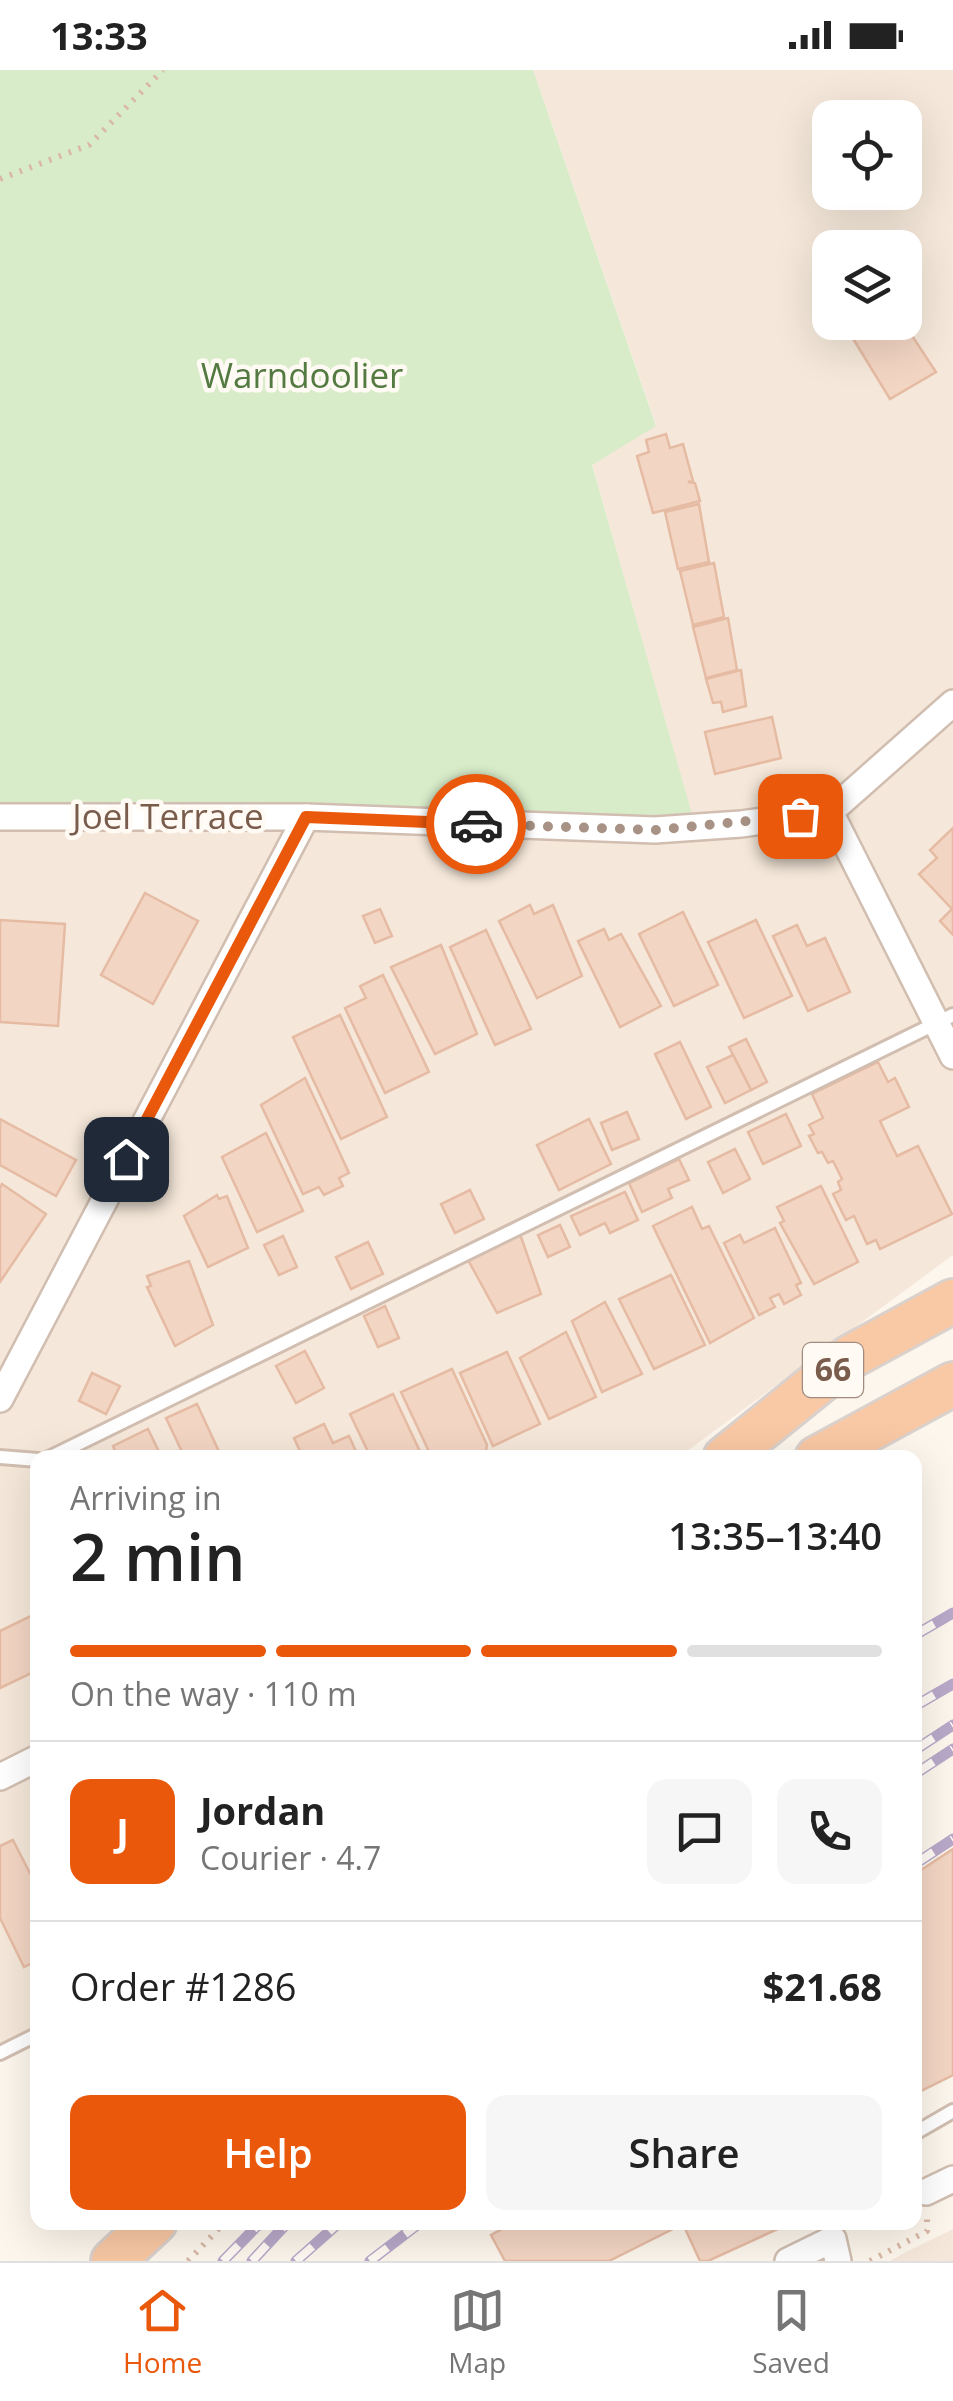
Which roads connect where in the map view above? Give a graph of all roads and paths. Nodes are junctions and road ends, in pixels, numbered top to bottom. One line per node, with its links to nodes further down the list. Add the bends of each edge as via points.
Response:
1 (163, 70): 2 (path, via 88,145)
2 (0, 179)
3 (953, 702): 4 (street)
4 (830, 812): 6 (street, Joel Terrace, via 655,830); 7 (street)
5 (0, 817): 6 (street, Joel Terrace)
6 (306, 817): 11 (street)
7 (944, 1019): 8 (street); 12 (lane)
8 (953, 1056)
9 (953, 1301): 13 (highway, 66, via 850,1357)
10 (953, 1384): 14 (highway, 66)
11 (0, 1399)
12 (64, 1450)
13 (736, 1450)
14 (831, 1450)
15 (0, 1457): 16 (lane)
16 (30, 1459)
17 (30, 1762): 18 (street)
18 (0, 1777)
19 (30, 2038): 20 (lane)
20 (0, 2053)
21 (953, 2112): 22 (lane)
22 (922, 2129)
23 (953, 2179): 24 (street)
24 (926, 2192): 31 (path, via 927,2231)
25 (146, 2230): 28 (highway)
26 (217, 2230): 29 (path)
27 (839, 2241): 30 (street)
28 (113, 2261)
29 (188, 2261)
30 (788, 2261)
31 (870, 2261)

